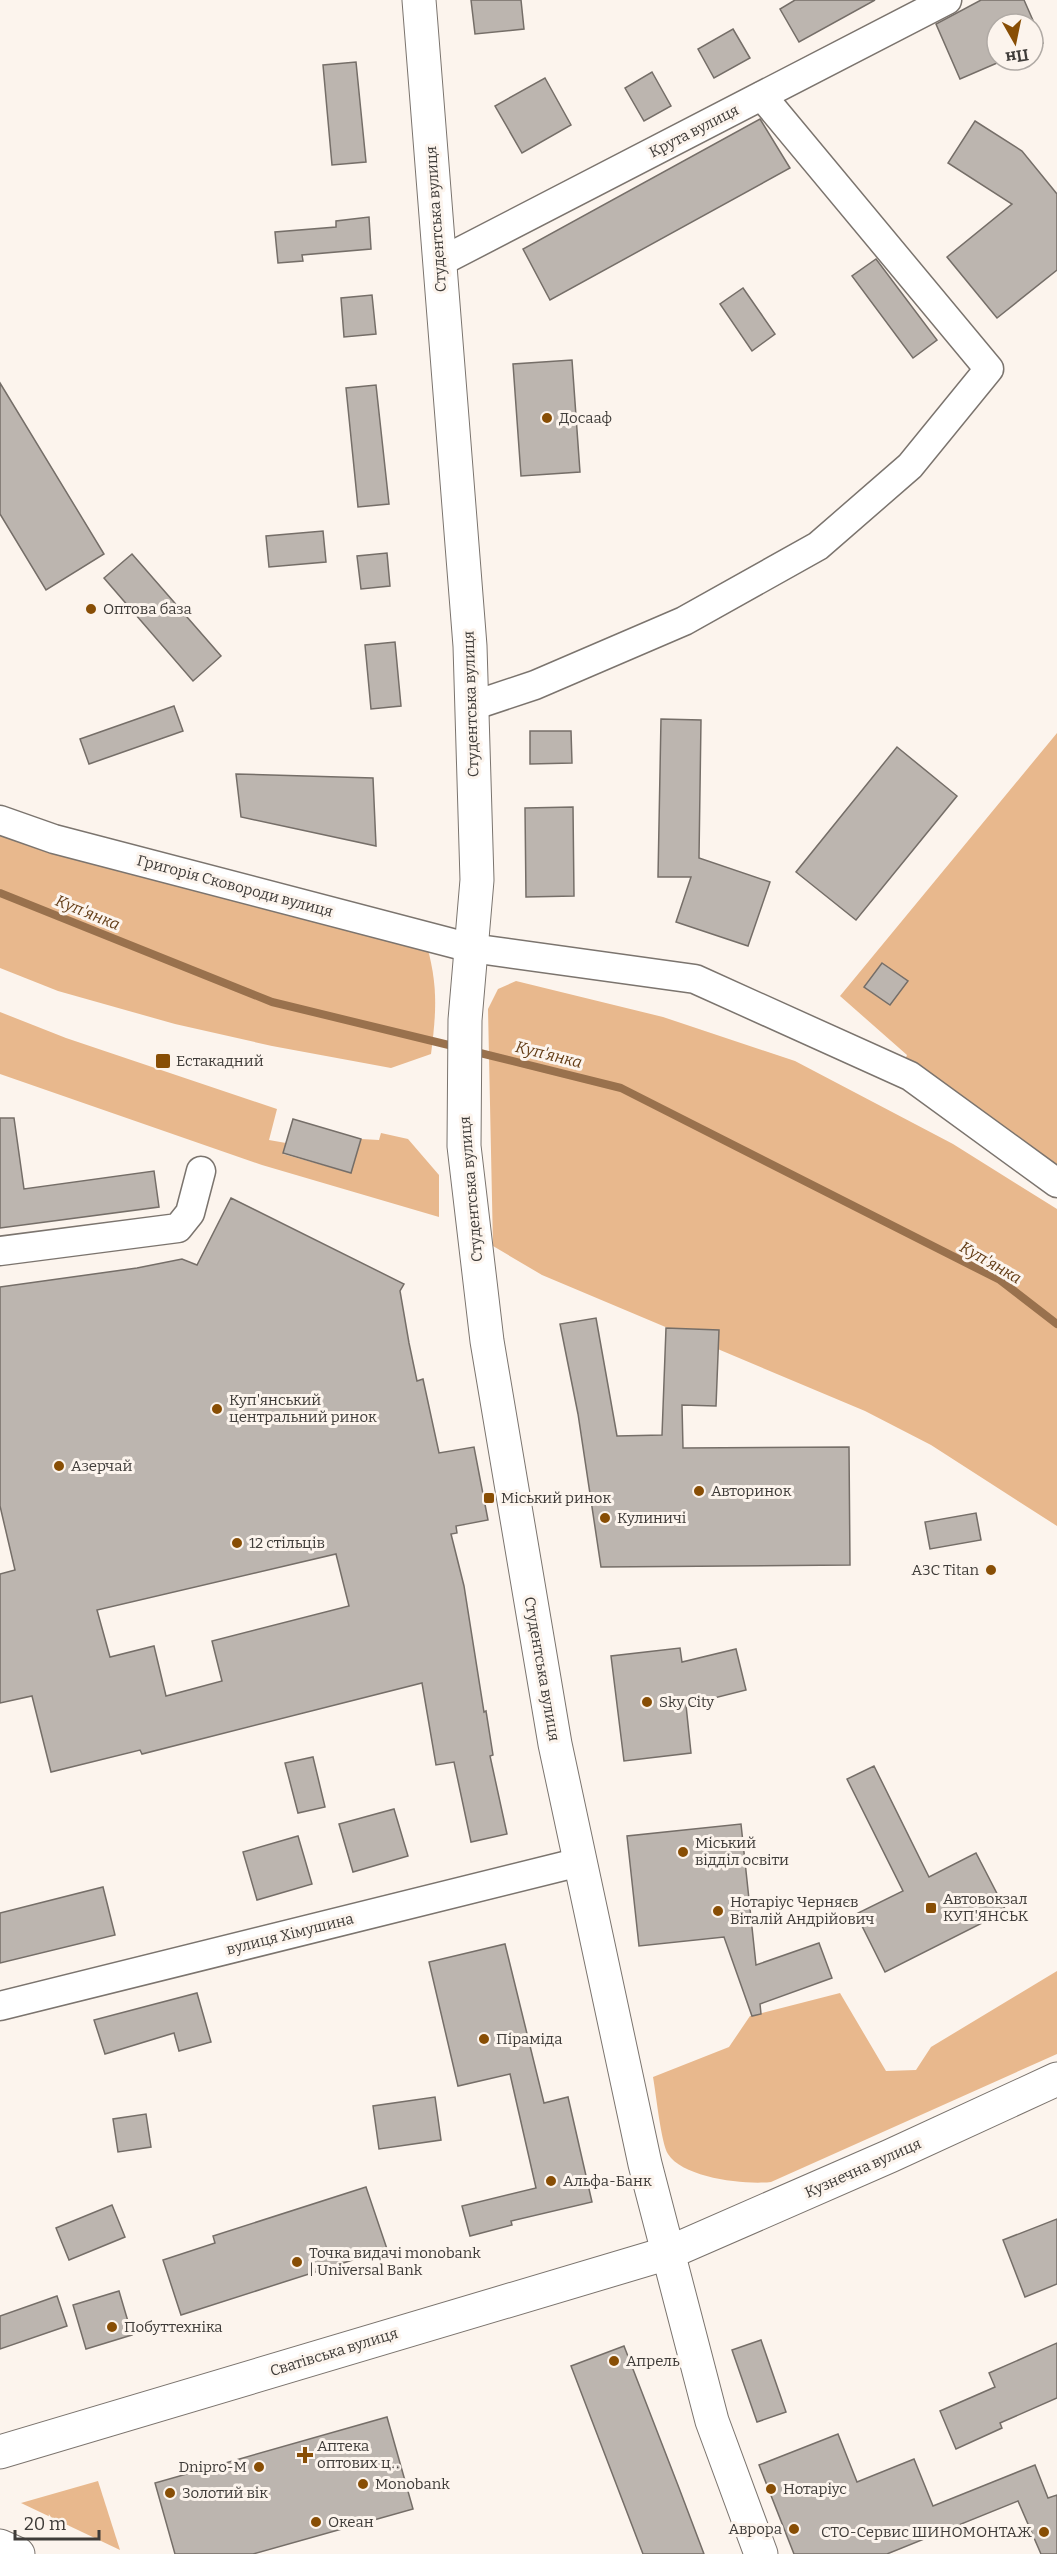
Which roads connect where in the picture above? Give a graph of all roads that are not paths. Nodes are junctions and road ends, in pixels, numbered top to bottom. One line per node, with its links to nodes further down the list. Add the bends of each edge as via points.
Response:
1 (419, 0): 4 (main road, Студентська вулиця)
2 (947, 0): 3 (street, Крута вулиця)
3 (762, 96): 4 (street, Крута вулиця); 5 (street, via 988,369 910,466 818,546 684,621 535,685)
4 (440, 262): 5 (main road, Студентська вулиця)
5 (472, 706): 7 (main road, Студентська вулиця, via 477,880)
6 (0, 820): 7 (street, Григорія Сковороди вулиця, via 54,839)
7 (471, 948): 9 (street, Григорія Сковороди вулиця, via 695,979 910,1076); 11 (main road, Студентська вулиця, via 465,1030 464,1146 487,1341 555,1744)
8 (201, 1171): 10 (street, via 190,1213 178,1228)
9 (1057, 1183)
10 (0, 1251)
11 (580, 1862): 12 (street, вулиця Хімушина); 14 (main road, Студентська вулиця)
12 (0, 2006)
13 (1057, 2079): 14 (main road, Кузнечна вулиця)
14 (668, 2253): 15 (main road, Сватівська вулиця); 18 (main road, Студентська вулиця, via 712,2421)
15 (0, 2452)
16 (0, 2546): 17 (main road)
17 (18, 2554)
18 (761, 2554)

